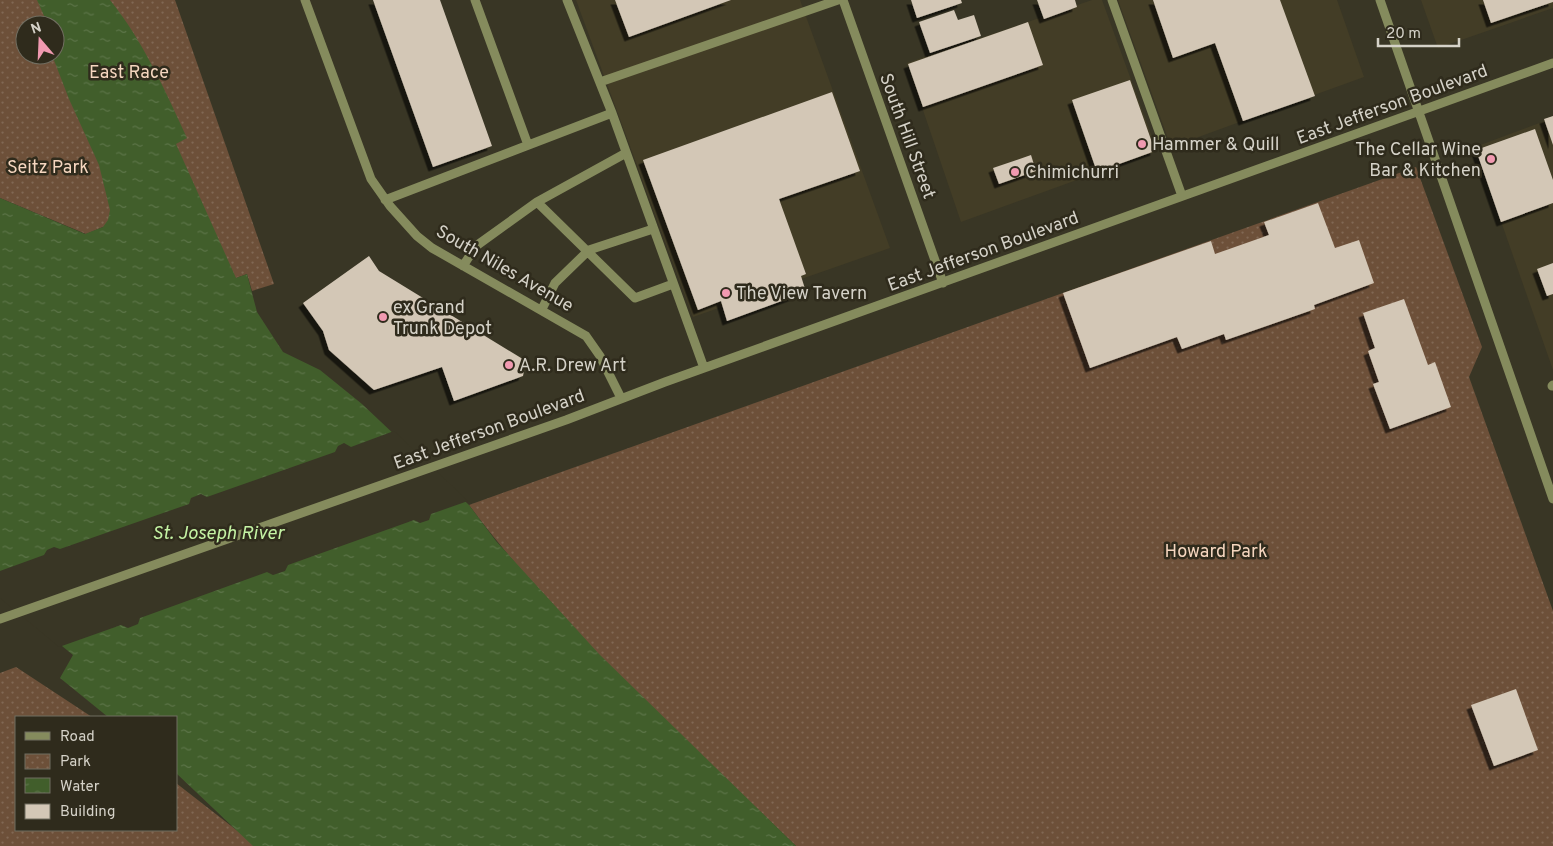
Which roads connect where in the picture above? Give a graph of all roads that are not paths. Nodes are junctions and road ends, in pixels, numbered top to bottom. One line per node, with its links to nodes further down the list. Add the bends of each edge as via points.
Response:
1 (305, 0): 15 (street, South Niles Avenue, via 362,157)
2 (475, 0): 12 (street)
3 (567, 0): 9 (street)
4 (838, 0): 9 (street)
5 (843, 0): 20 (street, South Hill Street)
6 (1112, 0): 14 (street)
7 (1380, 0): 11 (street)
8 (1553, 63): 11 (street, East Jefferson Boulevard)
9 (600, 82): 10 (street)
10 (612, 113): 12 (street); 13 (street)
11 (1418, 113): 14 (street, East Jefferson Boulevard); 25 (street)
12 (528, 145): 15 (street)
13 (626, 153): 16 (street); 17 (street)
14 (1182, 196): 20 (street, East Jefferson Boulevard)
15 (385, 200): 19 (street, South Niles Avenue, via 417,236)
16 (537, 202): 18 (street); 19 (street, via 476,246)
17 (654, 229): 18 (street); 21 (street)
18 (589, 250): 21 (street, via 635,298); 22 (street, via 555,284)
19 (463, 266): 22 (street, South Niles Avenue)
20 (942, 283): 23 (street, East Jefferson Boulevard)
21 (673, 284): 23 (street)
22 (542, 309): 24 (street, South Niles Avenue, via 586,336 597,350)
23 (704, 368): 24 (street, East Jefferson Boulevard)
24 (621, 398): 26 (street, East Jefferson Boulevard)
25 (1553, 499)
26 (0, 619)

